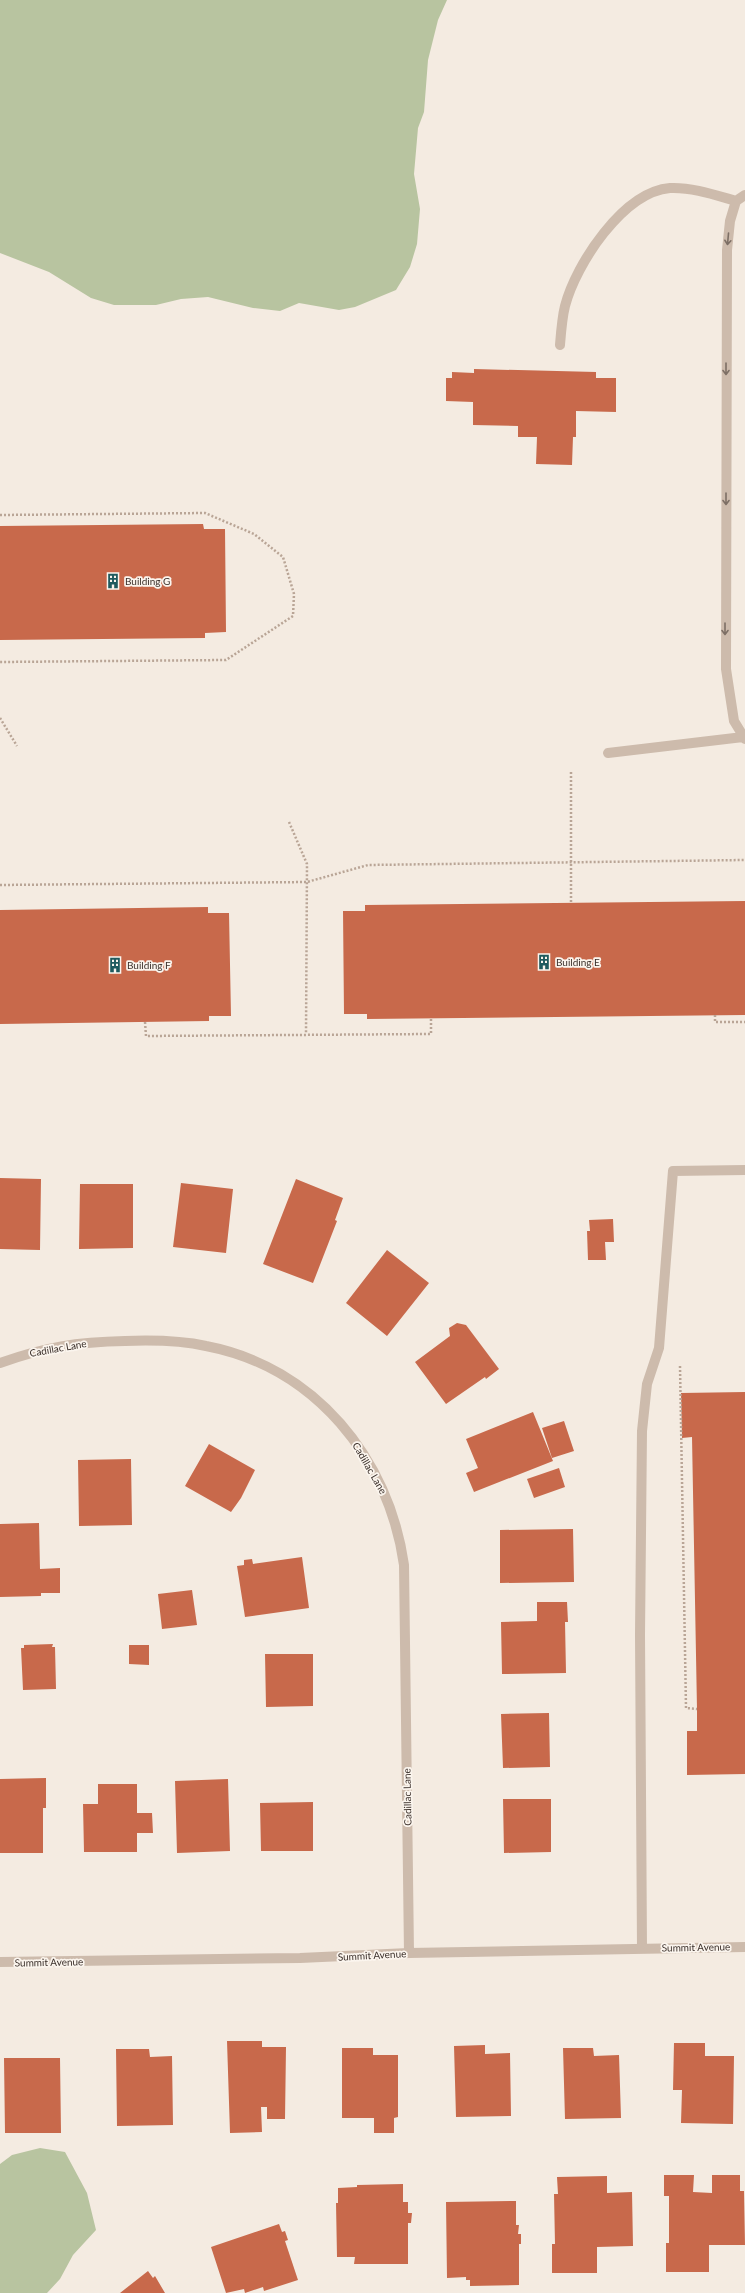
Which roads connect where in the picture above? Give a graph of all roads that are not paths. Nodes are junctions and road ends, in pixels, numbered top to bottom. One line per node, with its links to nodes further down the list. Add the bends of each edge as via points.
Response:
1 (745, 195): 2 (street)
2 (736, 201): 3 (street, via 691,189 670,188 650,193 633,203 602,236 574,282 565,306); 4 (street, one-way to 4, via 730,221 727,250 726,669 734,721)
3 (560, 345)
4 (744, 738): 5 (street)
5 (608, 753)
6 (745, 1170): 9 (street, via 673,1171 659,1348 647,1384 642,1431)
7 (0, 1363): 10 (street, Cadillac Lane, via 78,1342 180,1341 207,1346 252,1361 296,1385 327,1409 364,1454 381,1483 393,1512 404,1565)
8 (745, 1947): 9 (street, Summit Avenue)
9 (642, 1948): 10 (street, Summit Avenue)
10 (409, 1953): 11 (street, Summit Avenue, via 300,1958)
11 (0, 1962)

